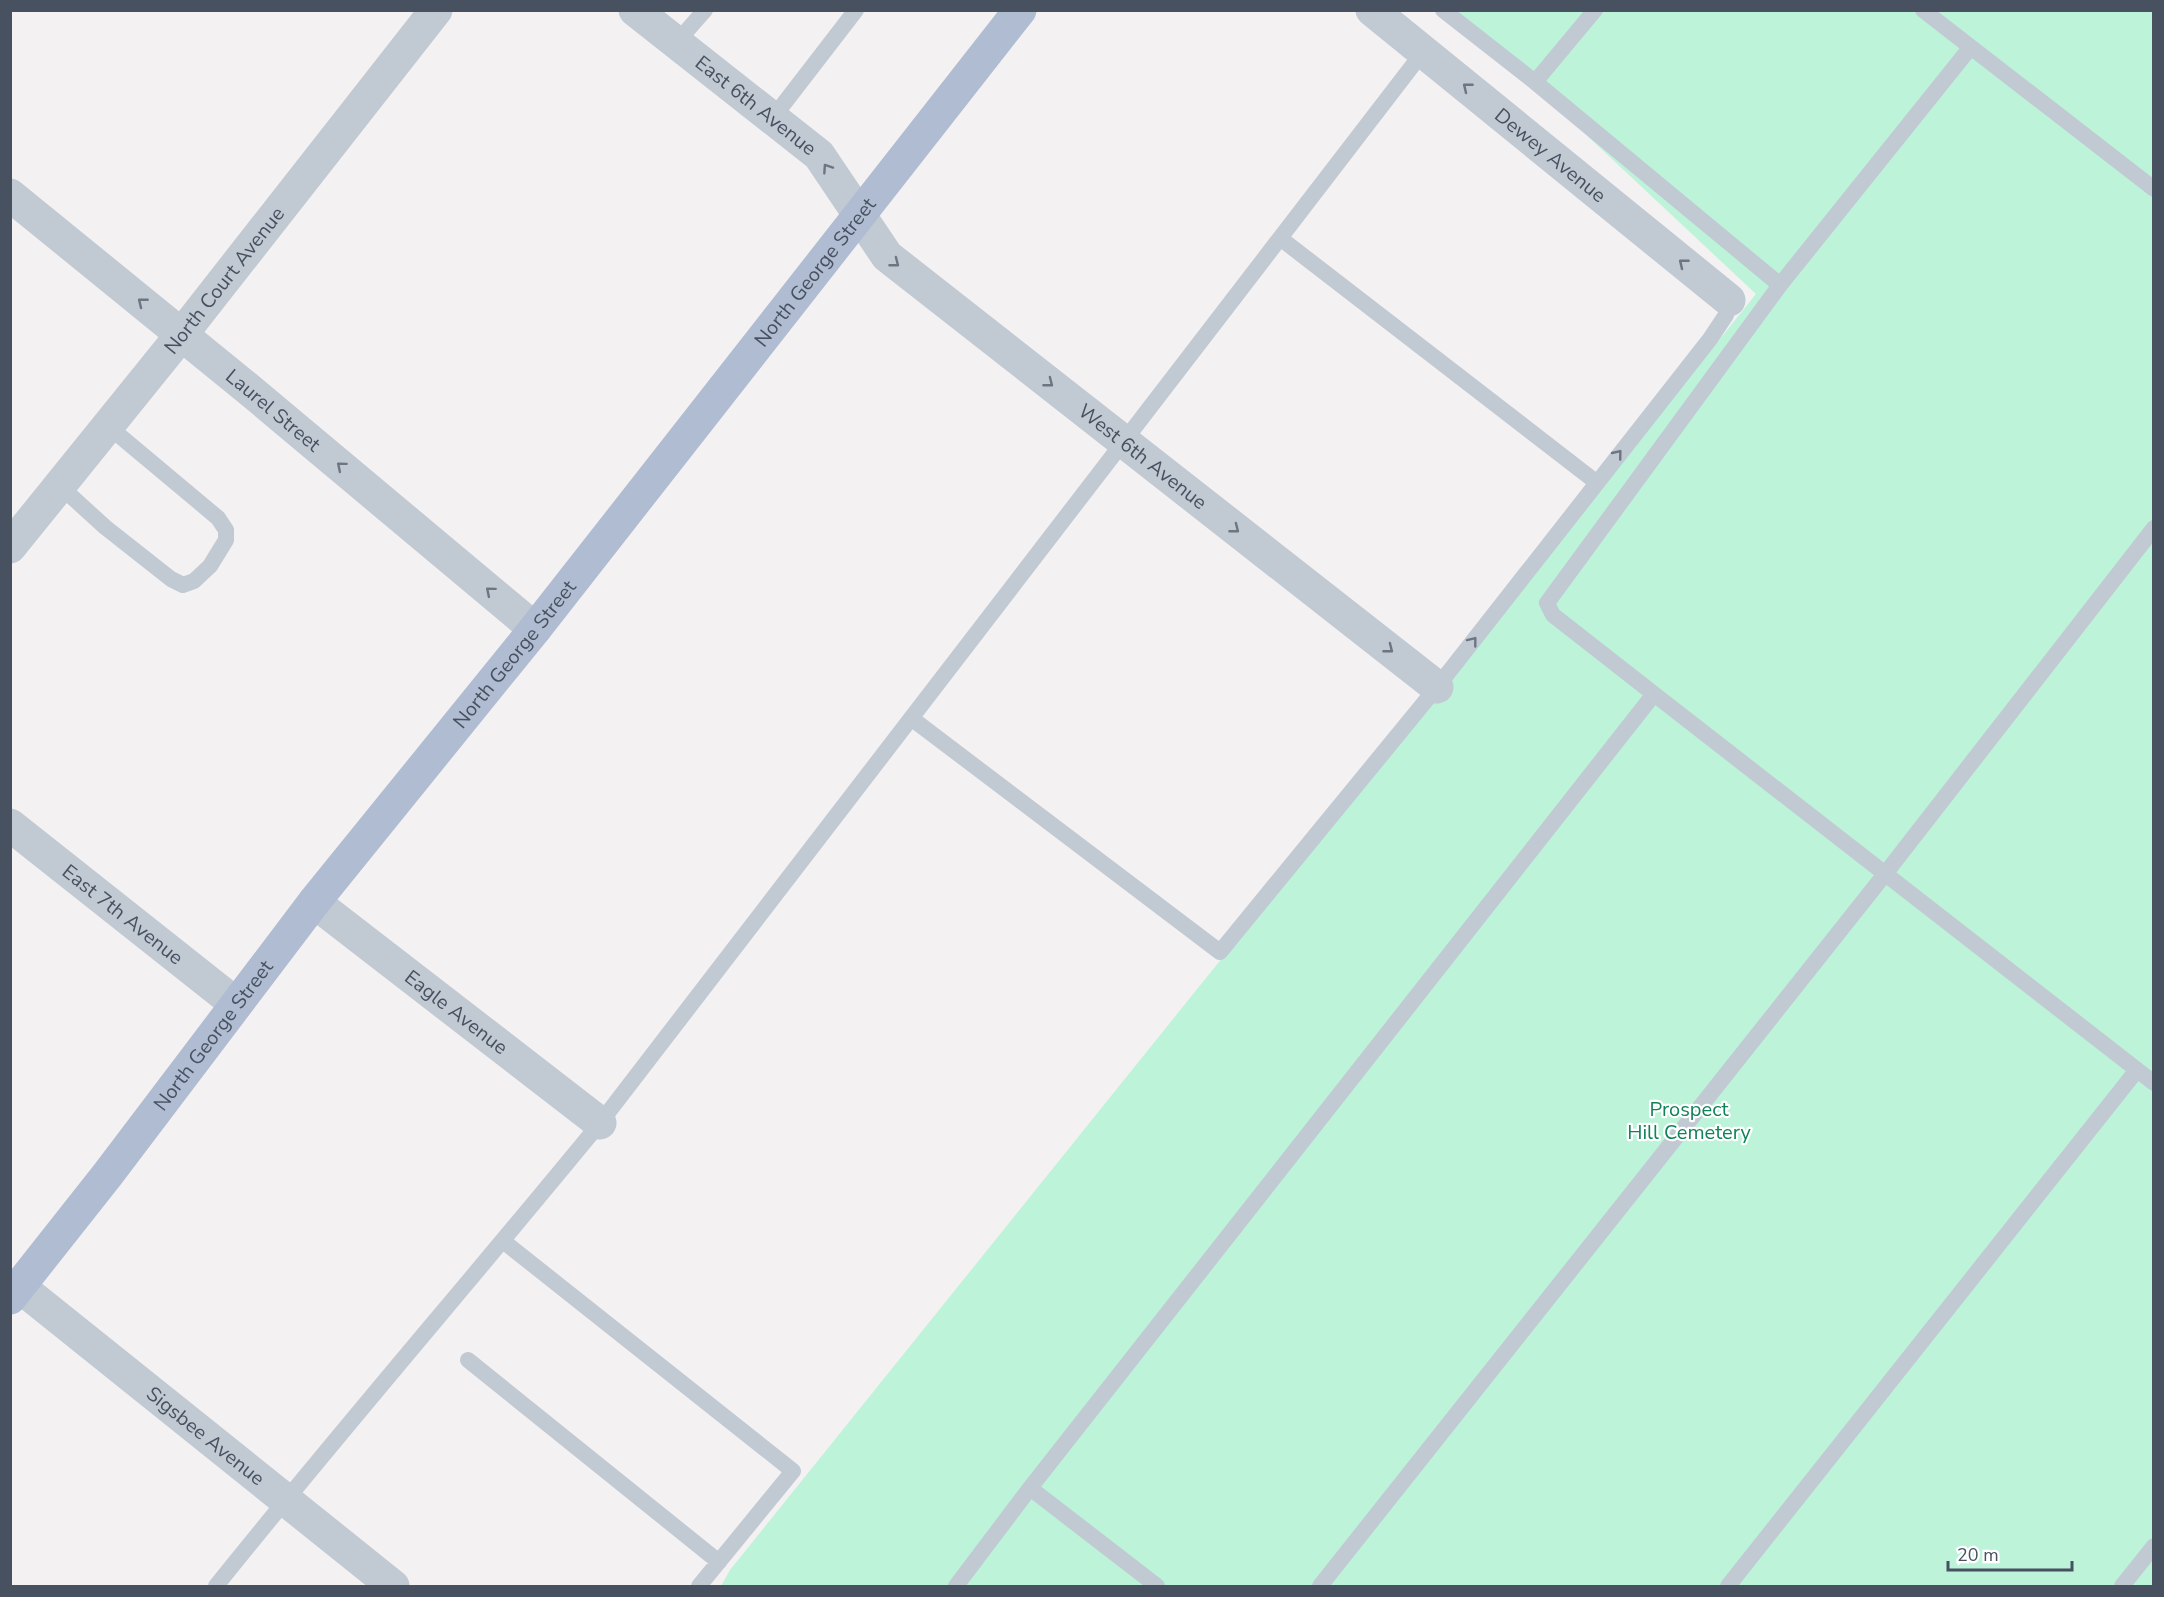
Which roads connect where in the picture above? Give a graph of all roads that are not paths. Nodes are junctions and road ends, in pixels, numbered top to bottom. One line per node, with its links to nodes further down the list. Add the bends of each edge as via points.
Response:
1 (436, 10): 21 (street, North Court Avenue)
2 (635, 10): 10 (street, East 6th Avenue)
3 (705, 10): 10 (lane)
4 (856, 10): 14 (lane)
5 (1020, 10): 17 (main road, North George Street)
6 (1372, 10): 12 (street, Dewey Avenue)
7 (1443, 10): 13 (lane)
8 (1595, 10): 13 (lane)
9 (1923, 10): 11 (lane)
10 (676, 44): 14 (street, East 6th Avenue)
11 (1970, 48): 15 (lane); 19 (lane)
12 (1423, 52): 18 (lane); 20 (street, Dewey Avenue, one-way to 12)
13 (1535, 82): 19 (lane)
14 (772, 119): 17 (street, East 6th Avenue, one-way to 14, via 819,155)
15 (2154, 189)
16 (10, 195): 21 (street, Laurel Street, one-way to 16)
17 (860, 216): 23 (street, West 6th Avenue, one-way to 23, via 887,256); 28 (main road, North George Street)
18 (1280, 238): 23 (lane); 24 (lane)
19 (1780, 285): 30 (lane, via 1547,603 1553,615)
20 (1729, 300): 24 (lane, one-way to 20, via 1710,339 1726,315)
21 (182, 334): 22 (street, North Court Avenue); 28 (street, Laurel Street, one-way to 21)
22 (108, 426): 25 (street, North Court Avenue); 25 (lane, via 218,518 226,530 226,540 210,566 194,581 183,585 171,579)
23 (1123, 442): 29 (street, West 6th Avenue, one-way to 29); 31 (lane)
24 (1596, 482): 29 (lane, one-way to 24)
25 (60, 486): 27 (street, North Court Avenue)
26 (2154, 528): 33 (lane)
27 (10, 547)
28 (535, 629): 34 (main road, North George Street)
29 (1437, 687): 31 (lane, via 1220,952)
30 (1654, 694): 33 (lane); 42 (lane)
31 (911, 718): 38 (lane)
32 (10, 825): 35 (street, East 7th Avenue)
33 (1885, 874): 36 (lane); 51 (lane)
34 (314, 902): 35 (main road, North George Street); 38 (street, Eagle Avenue)
35 (236, 1004): 40 (main road, North George Street)
36 (2137, 1070): 37 (lane); 52 (lane)
37 (2154, 1083)
38 (600, 1123): 39 (lane)
39 (503, 1241): 43 (lane); 45 (lane, via 793,1470)
40 (15, 1292): 43 (street, Sigsbee Avenue)
41 (468, 1360): 45 (lane)
42 (1030, 1488): 49 (lane); 50 (lane)
43 (284, 1500): 46 (lane); 47 (street, Sigsbee Avenue)
44 (2154, 1546): 53 (lane)
45 (719, 1562): 48 (lane)
46 (216, 1587)
47 (393, 1587)
48 (699, 1587)
49 (956, 1587)
50 (1157, 1587)
51 (1320, 1587)
52 (1728, 1587)
53 (2122, 1587)

